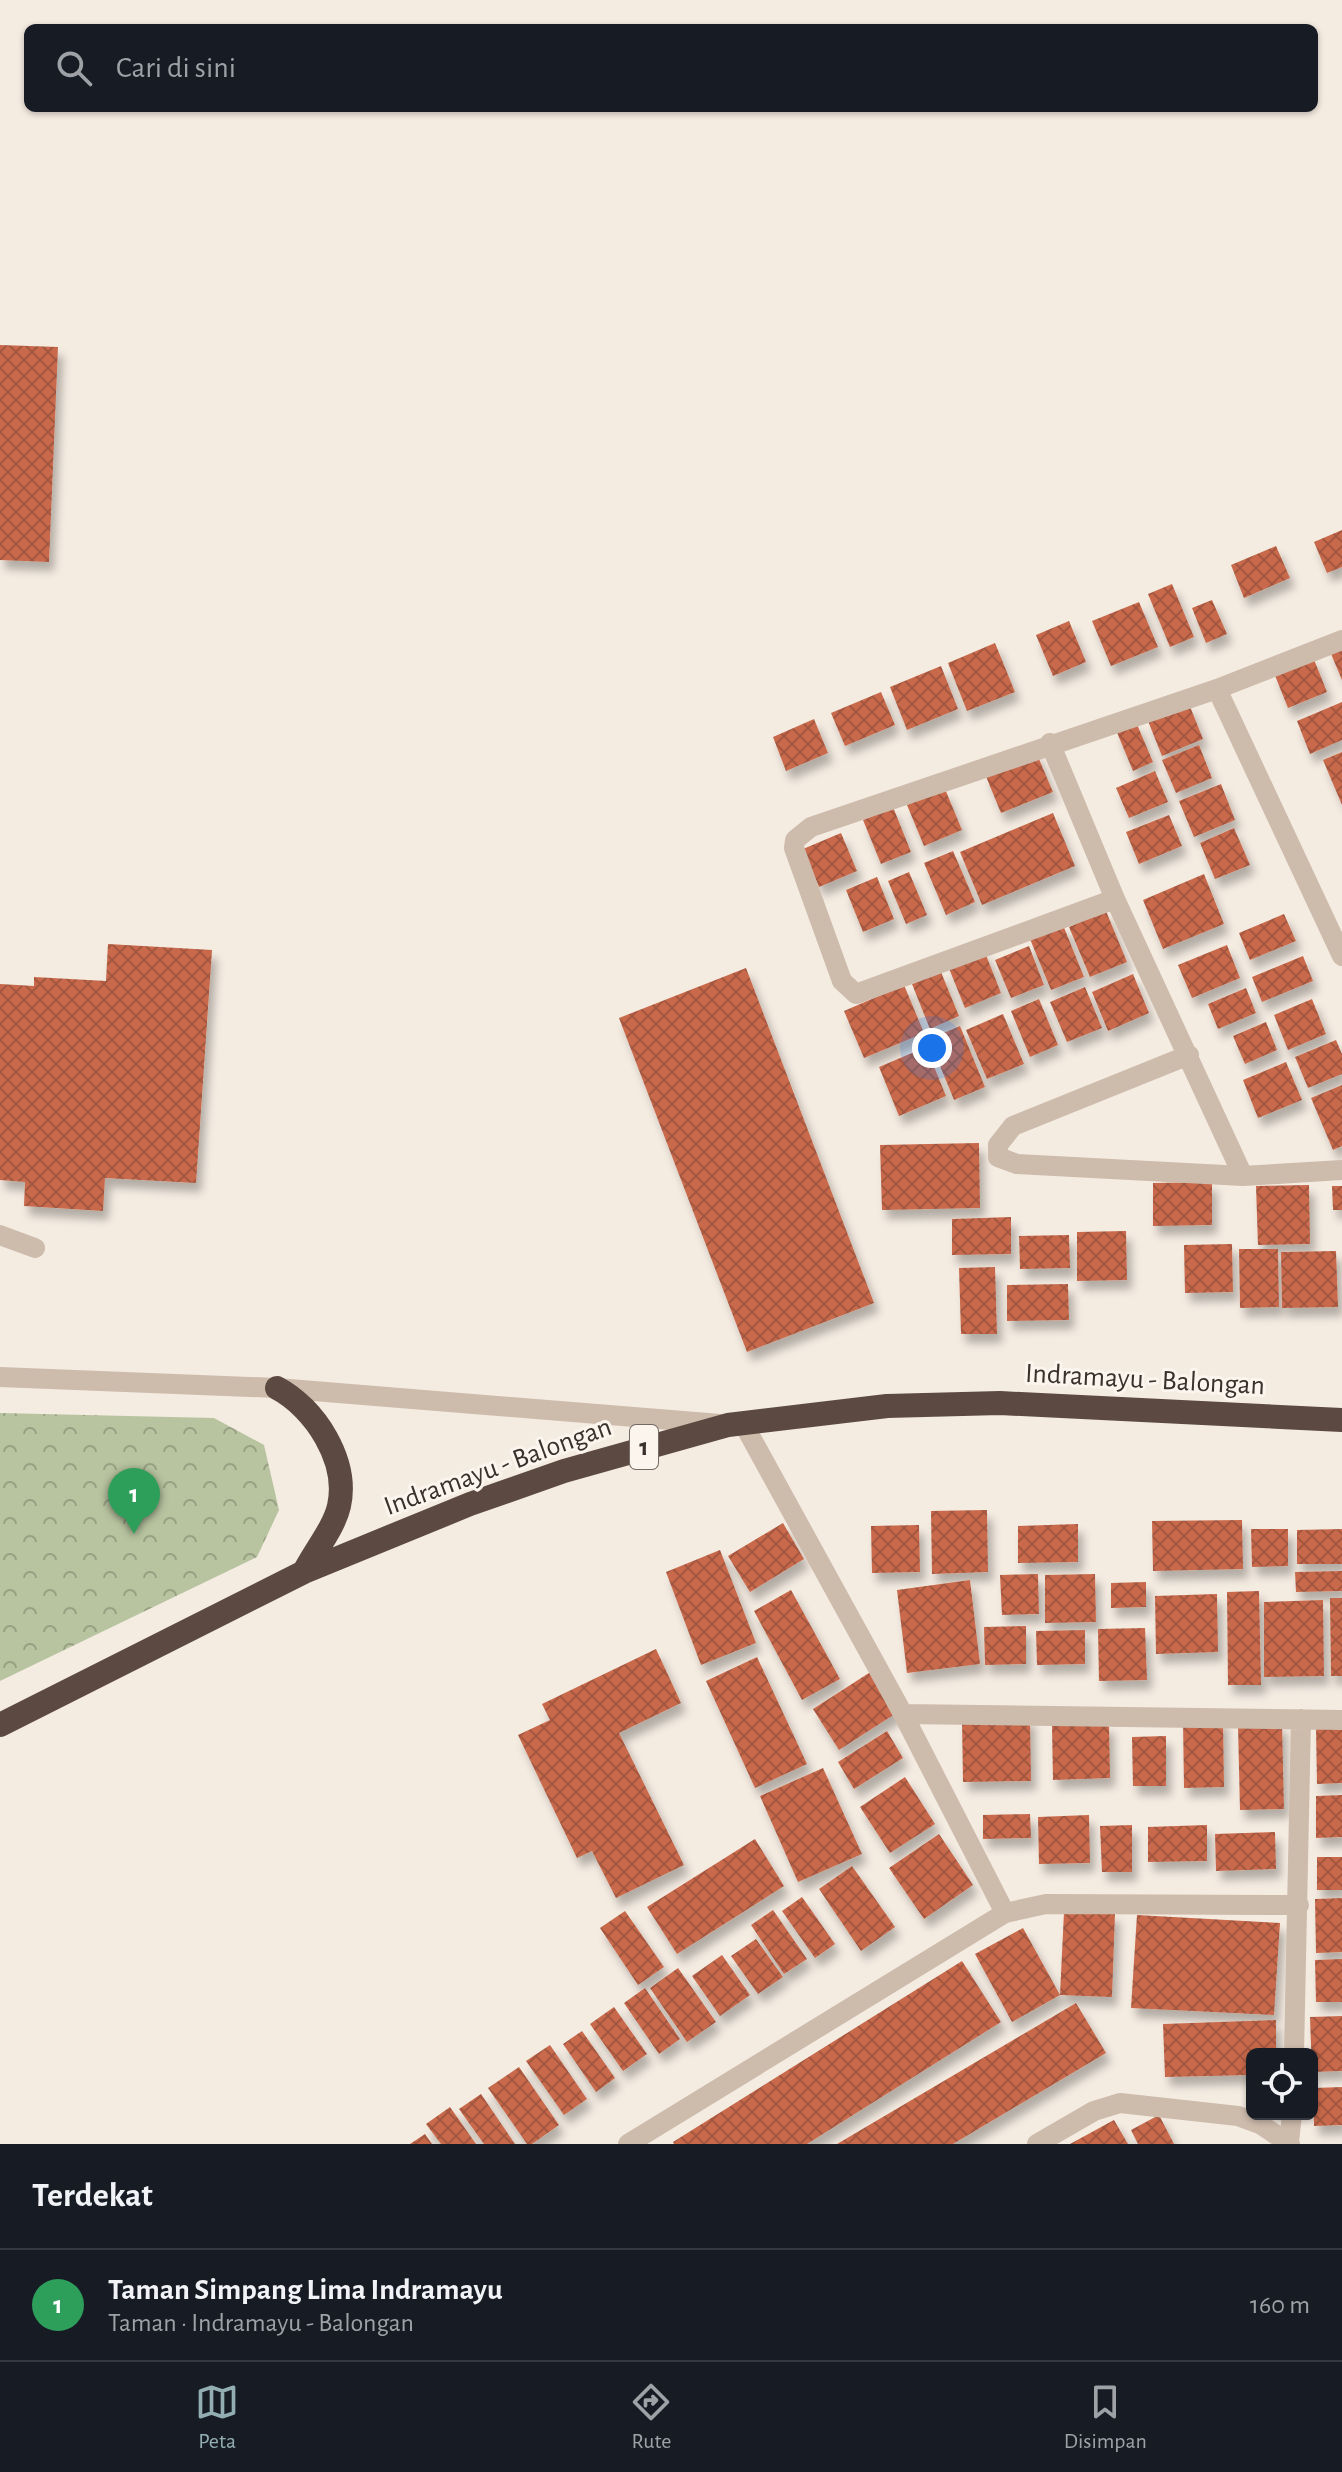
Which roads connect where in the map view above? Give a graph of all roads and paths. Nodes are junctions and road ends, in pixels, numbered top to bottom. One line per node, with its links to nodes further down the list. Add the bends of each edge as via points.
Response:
1 (1342, 640): 2 (street)
2 (1217, 689): 3 (street); 5 (street)
3 (1050, 743): 4 (street); 4 (street, via 800,833 794,848 842,981 856,994 868,992)
4 (1115, 899): 6 (street)
5 (1342, 956)
6 (1189, 1055): 8 (street); 8 (street, via 1013,1126 998,1145 998,1157 1017,1164)
7 (1342, 1170): 8 (street)
8 (1243, 1176)
9 (0, 1235): 10 (street)
10 (35, 1248)
11 (0, 1377): 12 (street)
12 (277, 1388): 14 (street); 15 (highway, via 297,1398 316,1422 333,1453 339,1481 339,1507)
13 (1342, 1420): 14 (highway, Indramayu - Balongan / 1, via 1000,1403 887,1406)
14 (736, 1424): 15 (highway, Indramayu - Balongan / 1, via 564,1471); 16 (street)
15 (304, 1572): 19 (highway, Indramayu - Balongan / 1)
16 (903, 1714): 17 (street); 21 (street)
17 (1301, 1719): 18 (street); 20 (street)
18 (1342, 1720)
19 (0, 1725)
20 (1299, 1905): 21 (street, via 1046,1904); 22 (street)
21 (1005, 1913): 25 (street)
22 (1294, 2048)
23 (1291, 2120): 24 (street)
24 (1289, 2143): 26 (street, via 1238,2116 1120,2103 1094,2111)
25 (628, 2144)
26 (1037, 2144)

